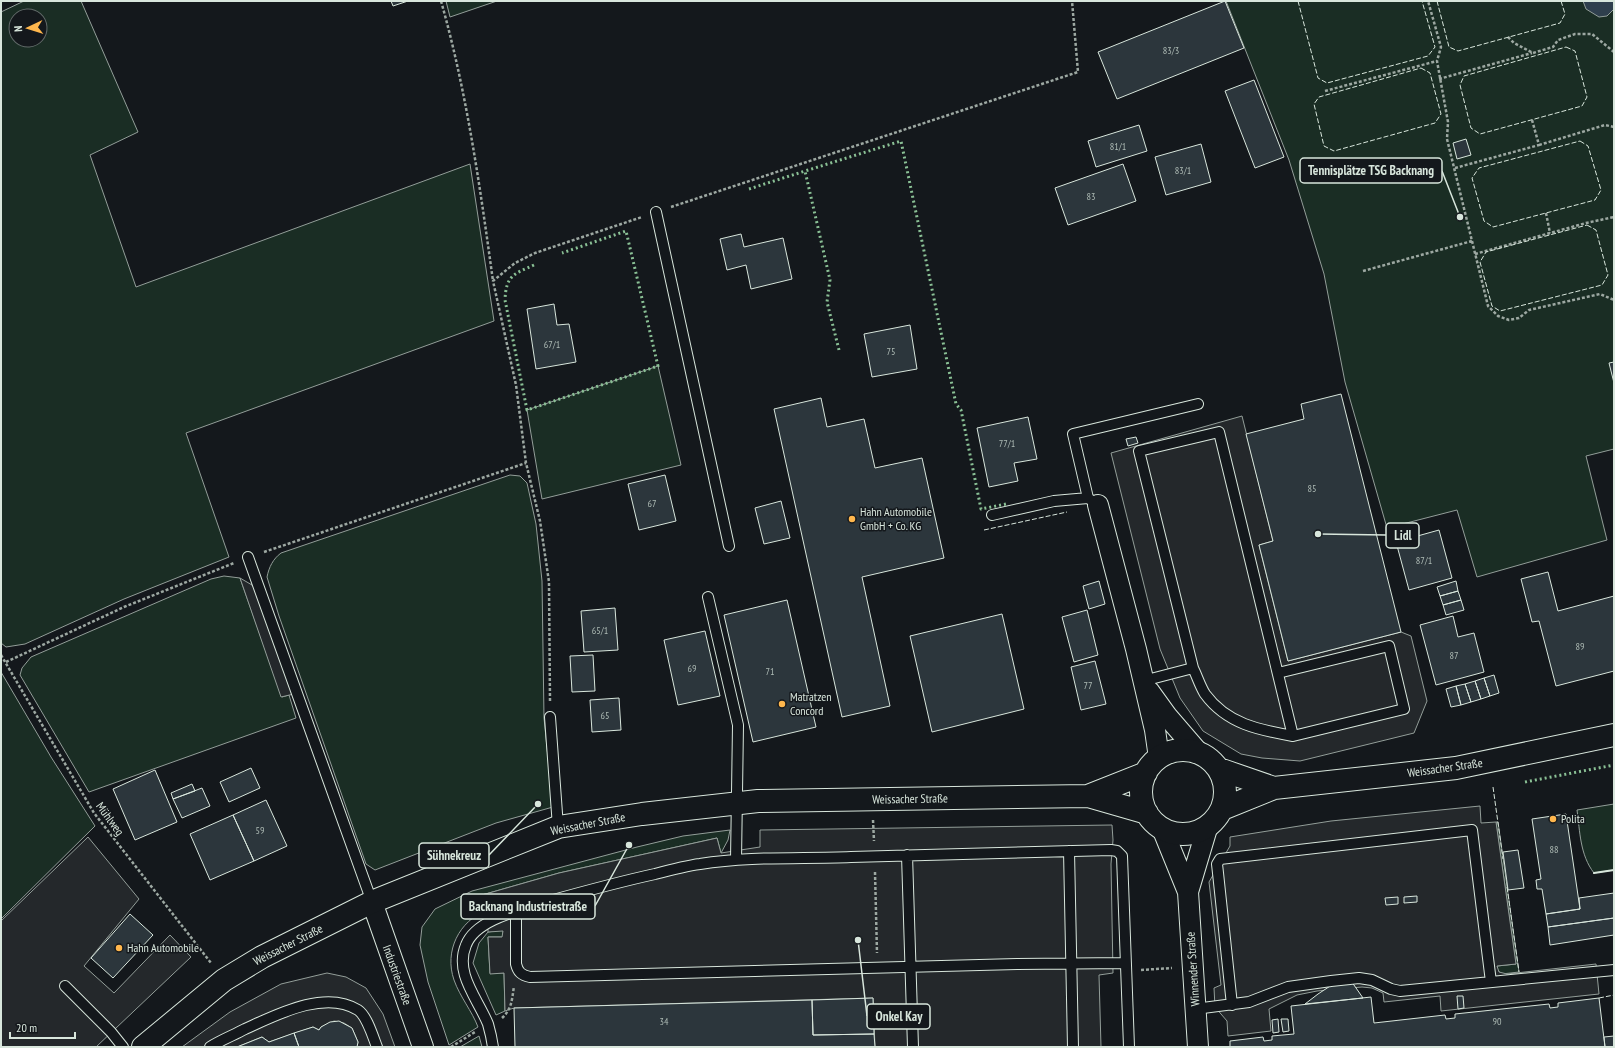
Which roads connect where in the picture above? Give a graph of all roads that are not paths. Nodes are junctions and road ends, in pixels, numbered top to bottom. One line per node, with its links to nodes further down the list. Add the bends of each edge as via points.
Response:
1 (656, 212): 5 (lane)
2 (1198, 404): 3 (lane, via 1073,434)
3 (1093, 501): 4 (lane, via 1054,501); 10 (street, Weissacher Straße)
4 (992, 515)
5 (729, 546)
6 (248, 557): 27 (lane)
7 (708, 597): 19 (lane, via 738,725)
8 (1193, 668): 9 (lane, via 1139,451 1219,432); 10 (lane); 13 (lane, via 1205,693 1219,710 1243,725)
9 (1278, 673): 13 (lane); 13 (lane, via 1389,646 1404,709)
10 (1142, 681): 14 (street, Weissacher Straße, via 1167,716); 15 (street, Weissacher Straße, via 1155,730)
11 (550, 717): 22 (lane)
12 (1614, 735): 17 (street, Weissacher Straße, via 1456,768)
13 (1293, 736)
14 (1198, 752): 15 (street, Weissacher Straße, via 1171,751); 16 (street, Weissacher Straße, via 1210,759)
15 (1152, 765): 18 (street, Weissacher Straße); 21 (street, Weissacher Straße, via 1142,783 1141,793)
16 (1219, 769): 17 (street, Weissacher Straße); 20 (street, via 1224,782 1225,796)
17 (1274, 788): 20 (street, Weissacher Straße)
18 (1088, 796): 19 (street, Weissacher Straße); 21 (street, Weissacher Straße)
19 (736, 803): 22 (street, Weissacher Straße); 25 (lane)
20 (1215, 817): 21 (street, Weissacher Straße, via 1198,831 1185,834 1173,833); 26 (street, Winnender Straße)
21 (1154, 821): 26 (street, Winnender Straße)
22 (558, 827): 27 (street, Weissacher Straße)
23 (1069, 851): 24 (lane); 29 (lane); 30 (lane, via 1118,851 1122,856)
24 (907, 855): 25 (lane); 31 (lane)
25 (736, 860): 28 (lane, via 698,864 619,882)
26 (1188, 892): 36 (street, Winnender Straße)
27 (372, 902): 38 (street, Weissacher Straße, via 262,957 224,980); 41 (street, Industriestraße)
28 (516, 911): 31 (lane, via 516,964 522,976); 42 (lane, via 478,929 466,944 463,956 467,981 488,1025)
29 (1071, 962): 30 (lane); 31 (lane); 44 (lane)
30 (1126, 963): 45 (lane)
31 (911, 967): 43 (lane)
32 (1614, 970): 33 (lane)
33 (1491, 982): 35 (lane, via 1400,991 1372,980 1359,978 1288,987 1249,1002); 35 (lane, via 1472,830 1220,859 1217,864)
34 (65, 986): 37 (lane)
35 (1232, 1005): 36 (lane)
36 (1195, 1009): 46 (street, Winnender Straße)
37 (123, 1047)
38 (144, 1047)
39 (210, 1047): 40 (lane, via 286,1010 323,1003 342,1003 359,1010 370,1027)
40 (377, 1047)
41 (423, 1047)
42 (493, 1047)
43 (913, 1047)
44 (1072, 1047)
45 (1129, 1047)
46 (1198, 1047)

